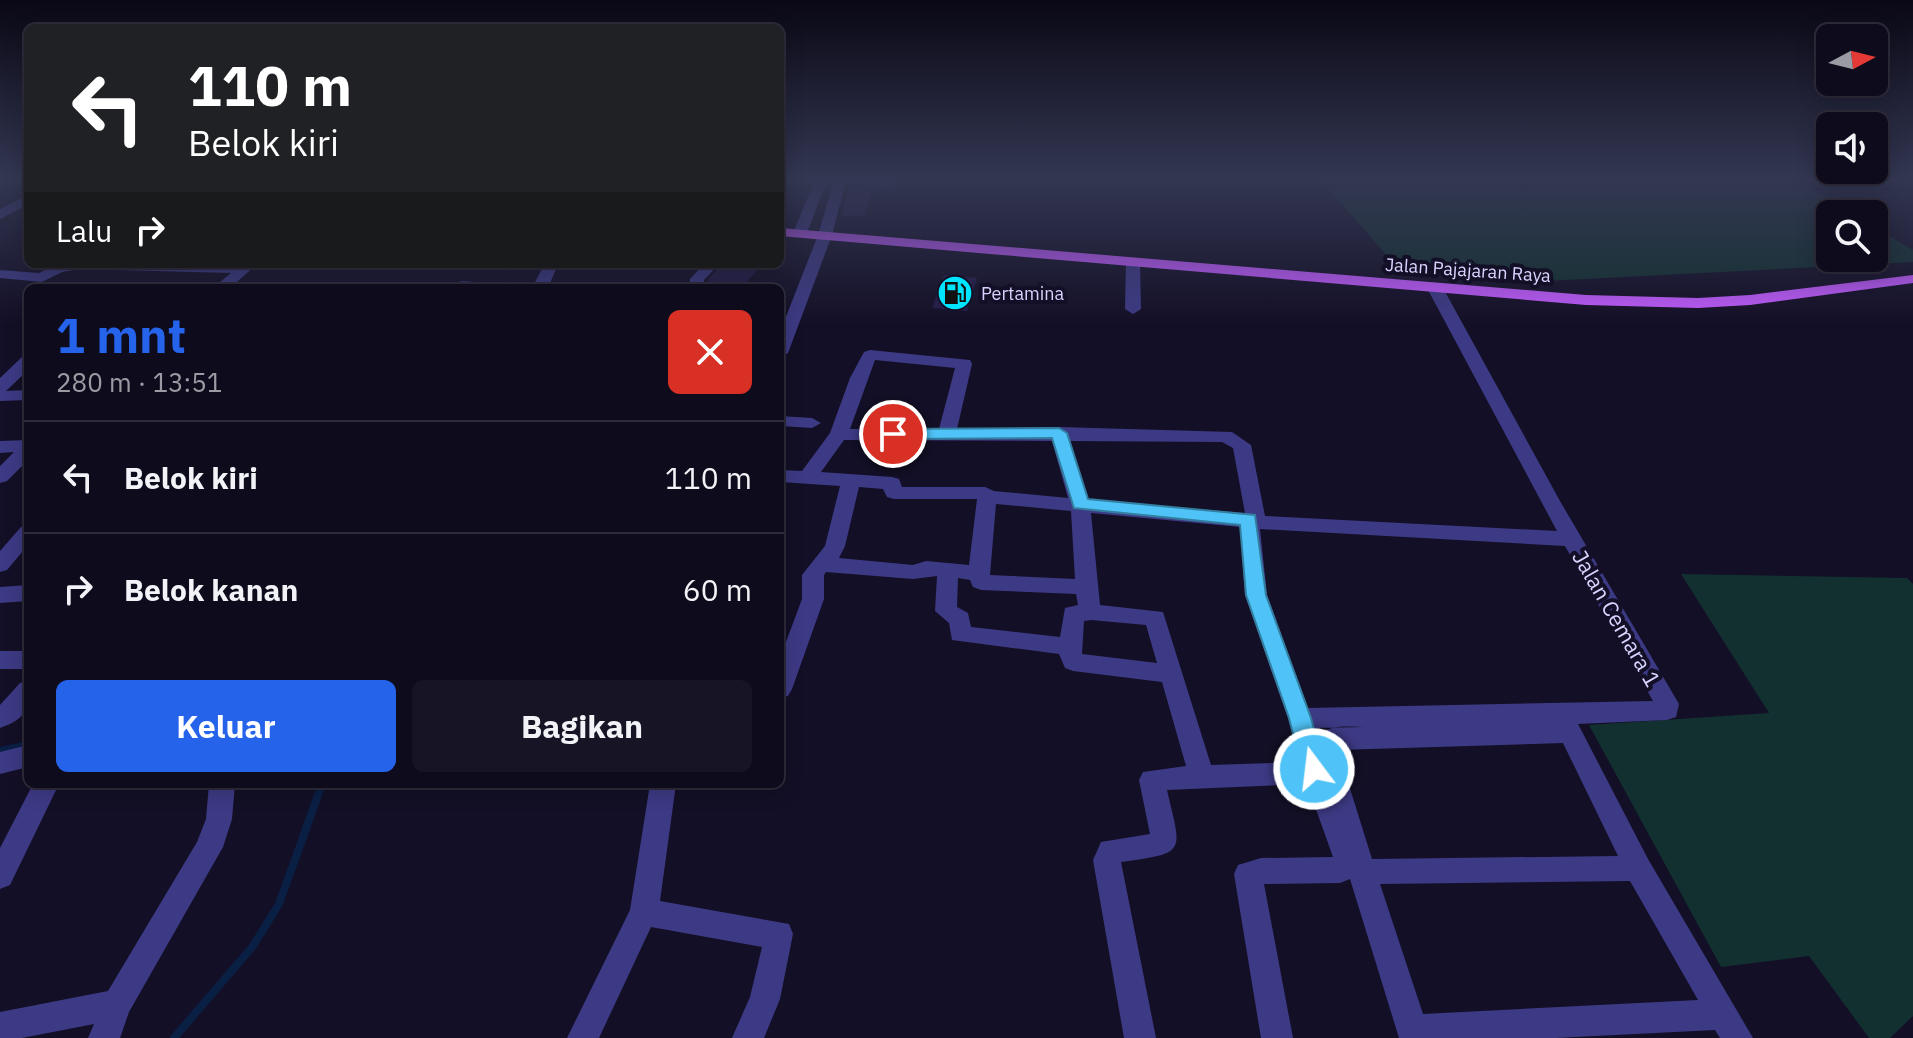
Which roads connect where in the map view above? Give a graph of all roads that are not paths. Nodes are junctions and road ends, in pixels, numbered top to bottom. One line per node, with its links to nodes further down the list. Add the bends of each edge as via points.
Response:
1 (802, 228): 4 (street)
2 (827, 228): 5 (street)
3 (784, 232): 4 (main road, Jalan Pajajaran Raya)
4 (800, 233): 5 (main road, Jalan Pajajaran Raya)
5 (825, 235): 6 (main road, Jalan Pajajaran Raya); 18 (street)
6 (1133, 262): 16 (main road, Jalan Pajajaran Raya); 17 (street)
7 (58, 268): 12 (street, via 42,278)
8 (145, 268): 9 (street)
9 (194, 268)
10 (246, 268): 14 (street)
11 (708, 268): 15 (street)
12 (0, 274)
13 (1913, 279): 16 (main road, Jalan Pajajaran Raya, via 1698,303)
14 (226, 284)
15 (697, 284)
16 (1435, 288): 38 (street, Jalan Cemara 1)
17 (1133, 309)
18 (786, 318)
19 (24, 365): 20 (street)
20 (0, 387)
21 (24, 395): 22 (street)
22 (0, 396)
23 (784, 421): 24 (street)
24 (812, 423)
25 (1059, 433): 27 (street); 36 (street); 37 (street, via 1231,437 1242,445)
26 (839, 434): 27 (street); 27 (street, via 867,357 876,354 964,364); 33 (street)
27 (947, 435)
28 (0, 447): 29 (street)
29 (24, 448)
30 (24, 452): 32 (street)
31 (784, 476): 33 (street)
32 (0, 477)
33 (807, 478): 34 (street)
34 (851, 481): 35 (street, via 892,483 893,493); 40 (street, via 835,546)
35 (987, 497): 36 (street); 43 (street)
36 (1080, 504): 37 (street); 44 (street)
37 (1252, 520): 38 (street); 55 (street, via 1256,595)
38 (1572, 539): 56 (street, Jalan Cemara 1, via 1667,710)
39 (24, 540): 41 (street)
40 (824, 564): 42 (street); 52 (street, via 813,575 813,599)
41 (0, 565)
42 (948, 570): 43 (street); 48 (street, via 944,604 960,619 960,634)
43 (979, 573): 44 (street, via 981,582)
44 (1086, 587): 47 (street)
45 (24, 593): 46 (street)
46 (0, 595)
47 (1091, 612): 48 (street, via 1074,612); 51 (street, via 1155,618)
48 (1071, 647): 51 (street, via 1077,664)
49 (0, 660): 50 (street)
50 (24, 660)
51 (1171, 674): 60 (street)
52 (784, 678)
53 (24, 696): 54 (street)
54 (0, 718)
55 (1300, 718): 56 (street, Jalan Cemara 1); 59 (street)
56 (1566, 724): 64 (street); 65 (street, via 1331,738 1324,747)
57 (24, 757): 58 (street)
58 (0, 763)
59 (1314, 769): 60 (street, via 1286,775); 76 (street, via 1349,865 1340,870 1248,874)
60 (1202, 776): 75 (street, via 1152,780 1165,840 1108,855)
61 (44, 788): 66 (street)
62 (222, 788): 68 (street, via 209,847)
63 (662, 788): 67 (street)
64 (1638, 868): 65 (street); 69 (street)
65 (1364, 872): 71 (street)
66 (0, 876)
67 (644, 912): 73 (street); 74 (street, via 779,934 765,999)
68 (117, 1004): 70 (street); 72 (street)
69 (1731, 1026): 71 (street)
70 (0, 1027)
71 (1414, 1034)
72 (104, 1038)
73 (583, 1038)
74 (748, 1038)
75 (1140, 1038)
76 (1277, 1038)

